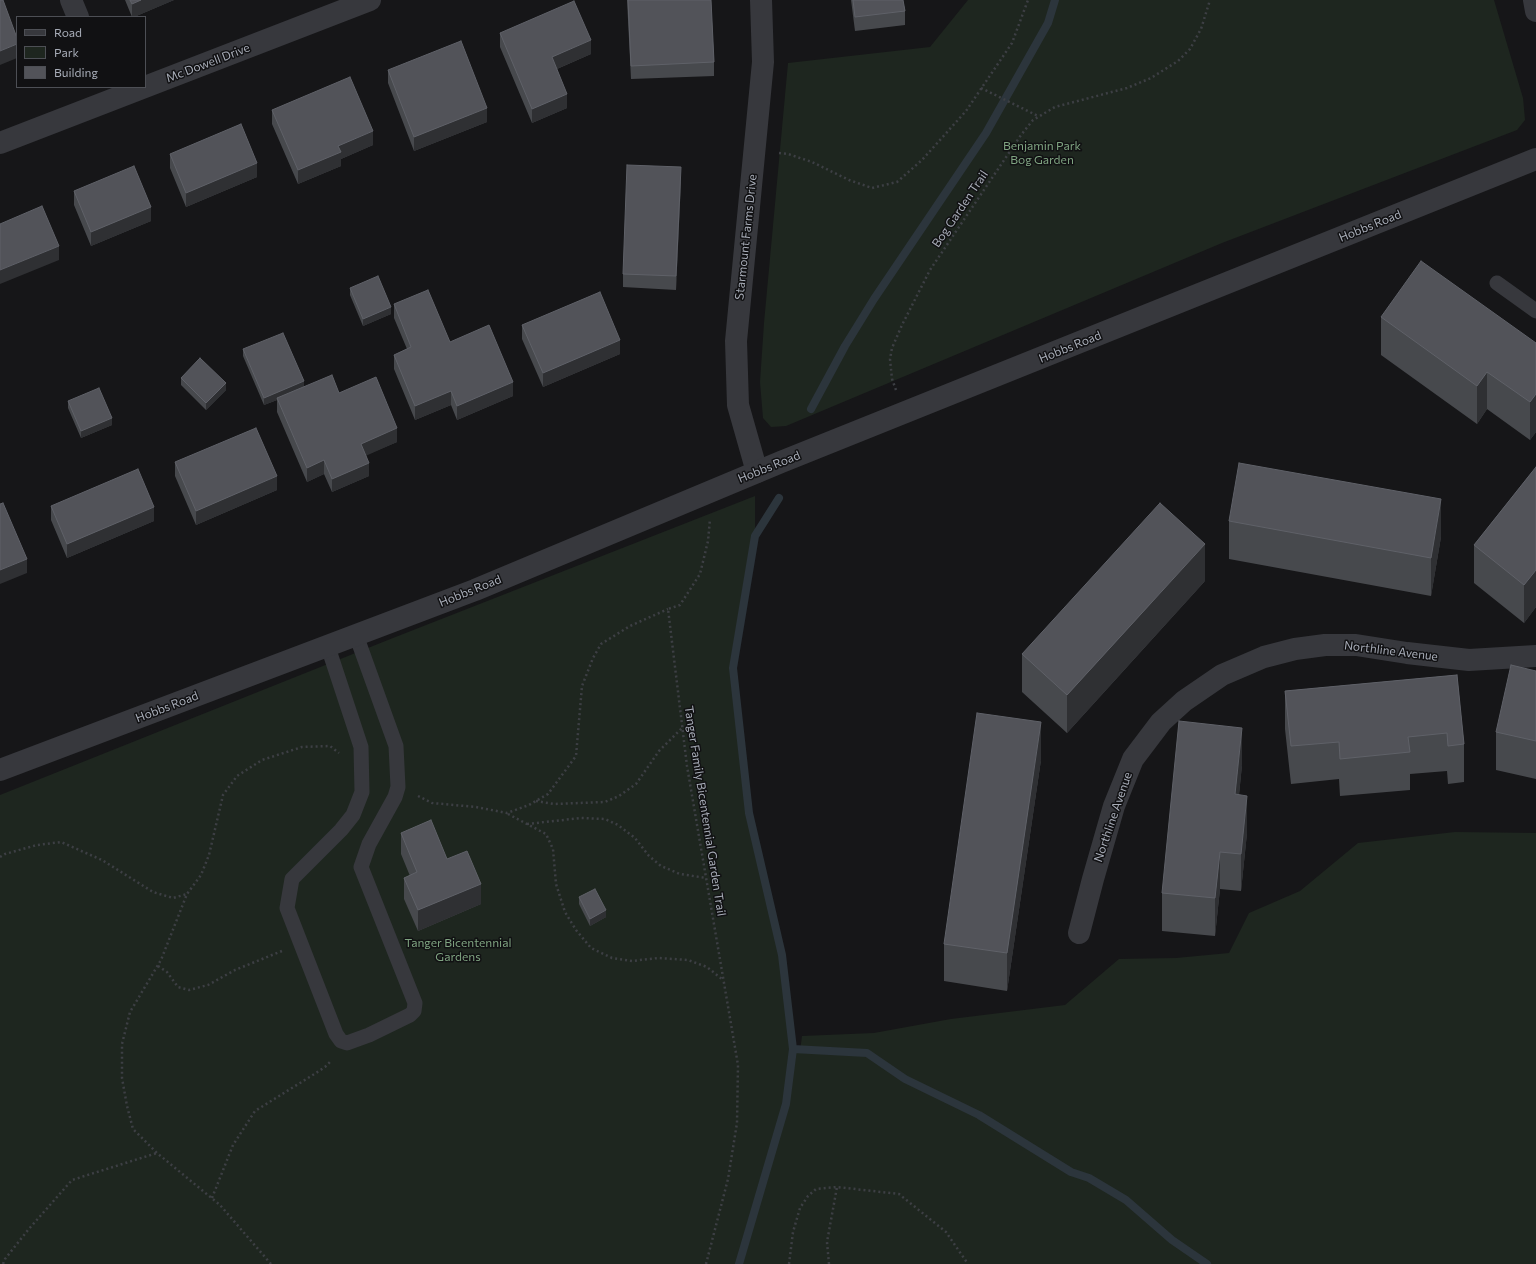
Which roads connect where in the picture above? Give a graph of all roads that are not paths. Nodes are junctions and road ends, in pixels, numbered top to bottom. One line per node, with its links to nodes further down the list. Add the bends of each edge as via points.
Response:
1 (71, 0): 6 (street)
2 (370, 0): 7 (street, Mc Dowell Drive)
3 (761, 0): 14 (street, Starmount Farms Drive, via 763,62 736,341 738,405)
4 (1534, 0): 5 (street)
5 (1536, 11)
6 (78, 16)
7 (146, 80)
8 (124, 88): 9 (street, Mc Dowell Drive)
9 (107, 94): 10 (street, Mc Dowell Drive)
10 (0, 143)
11 (1536, 159): 14 (street, Hobbs Road)
12 (1497, 283): 13 (lane)
13 (1536, 311)
14 (757, 472): 15 (street, Hobbs Road, via 475,590)
15 (356, 635): 16 (street, Hobbs Road); 16 (lane, via 396,746 398,786 396,797 369,844 361,867 415,1003 414,1011 410,1015 348,1043 336,1034 287,908 292,879 341,830 353,815 362,792 361,747)
16 (328, 646): 18 (street, Hobbs Road)
17 (1536, 656): 19 (street, Northline Avenue, via 1469,660 1356,645 1325,645 1264,656 1222,675 1184,701 1161,722 1133,759 1114,806)
18 (0, 770)
19 (1079, 933)

